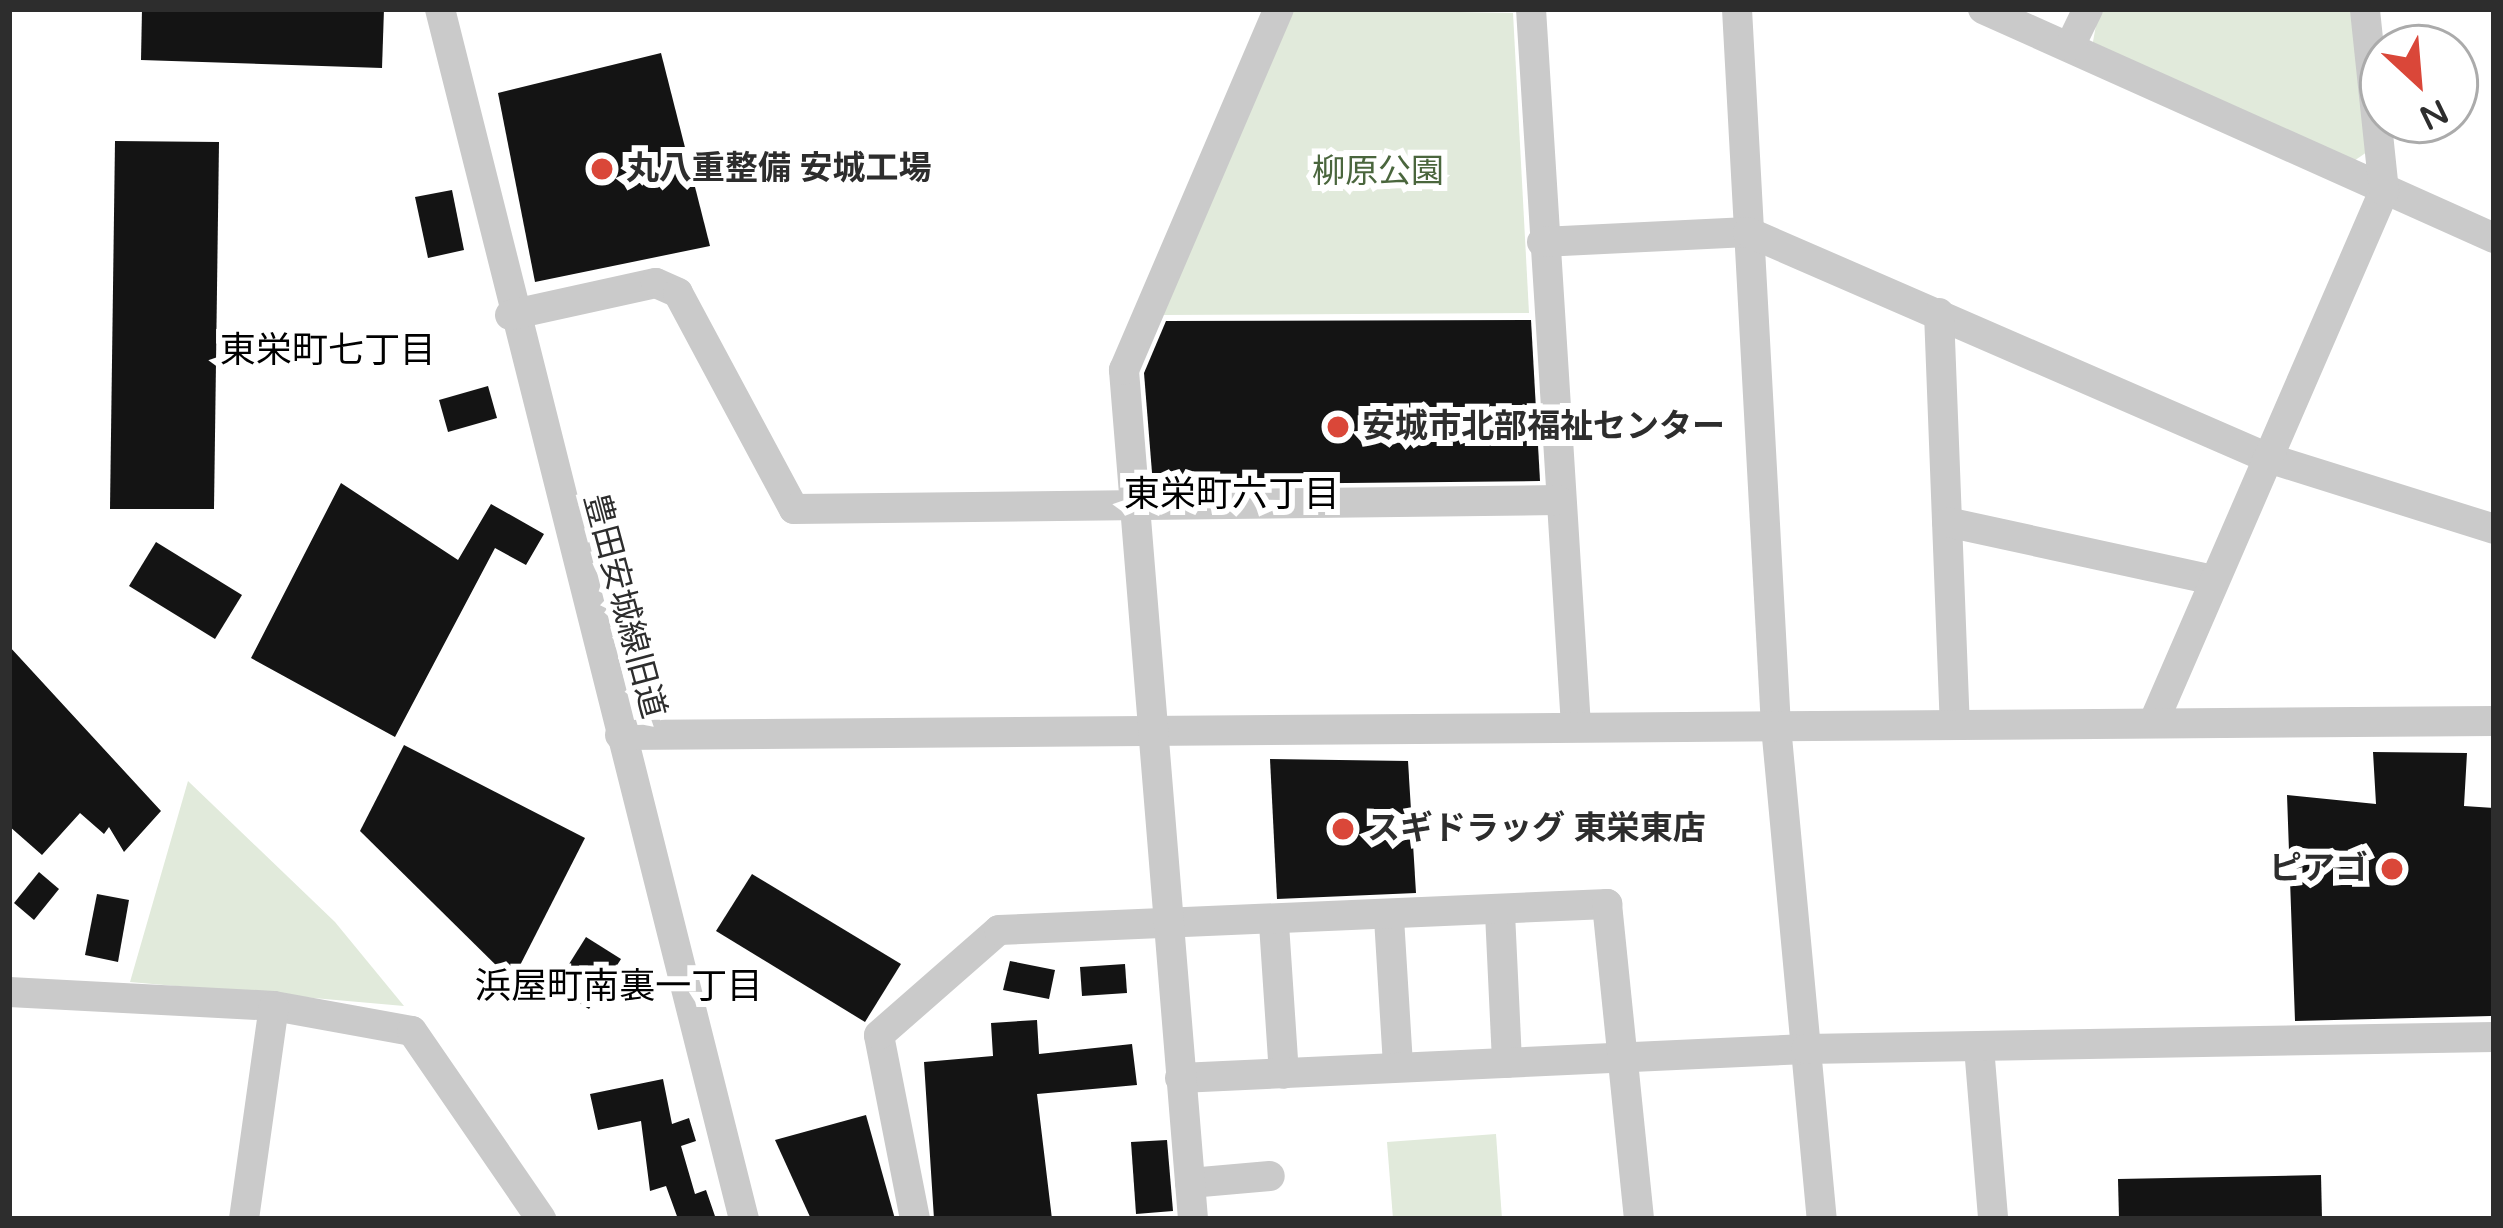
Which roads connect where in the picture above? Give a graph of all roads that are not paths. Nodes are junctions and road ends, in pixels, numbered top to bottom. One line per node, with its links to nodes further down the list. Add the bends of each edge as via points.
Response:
1 (440, 9): 14 (street, 豊田安城線旧道)
2 (1279, 9): 17 (street, via 1124,370)
3 (1531, 9): 12 (street)
4 (1738, 9): 10 (street)
5 (1983, 9): 8 (street)
6 (2088, 9): 8 (street)
7 (2366, 9): 9 (street)
8 (2070, 46): 9 (street)
9 (2384, 191): 11 (street); 15 (street)
10 (1748, 232): 12 (street); 13 (street); 24 (street)
11 (2494, 238)
12 (1542, 242): 16 (street)
13 (1939, 313): 15 (street); 18 (street)
14 (510, 315): 17 (street, via 656,283 678,293 794,509); 27 (street, 豊田安城線旧道)
15 (2268, 458): 19 (street); 20 (street)
16 (1558, 500): 17 (street); 25 (street)
17 (1135, 508): 26 (street)
18 (1947, 522): 20 (street); 23 (street)
19 (2494, 530)
20 (2212, 580): 21 (street)
21 (2155, 719): 22 (street); 23 (street)
22 (2494, 721)
23 (1955, 722): 24 (street)
24 (1776, 726): 25 (street); 36 (street)
25 (1576, 727): 26 (street)
26 (1151, 733): 27 (street); 31 (street)
27 (620, 735): 46 (street, 豊田安城線旧道)
28 (1500, 913): 29 (street); 37 (street, via 1607,904); 38 (street)
29 (1389, 918): 30 (street); 39 (street)
30 (1274, 924): 31 (street); 40 (street)
31 (1168, 926): 41 (street); 47 (street, via 999,930 879,1035)
32 (9, 992): 33 (street)
33 (274, 1006): 44 (street); 45 (street, via 412,1031)
34 (2494, 1037): 35 (street)
35 (1978, 1048): 36 (street); 51 (street)
36 (1806, 1049): 37 (street); 50 (street)
37 (1624, 1057): 38 (street); 49 (street)
38 (1507, 1063): 39 (street)
39 (1398, 1067): 40 (street)
40 (1284, 1074): 41 (street)
41 (1180, 1078): 43 (street)
42 (1270, 1176): 43 (street)
43 (1190, 1183): 48 (street)
44 (244, 1219)
45 (541, 1219)
46 (744, 1219)
47 (914, 1219)
48 (1193, 1219)
49 (1639, 1219)
50 (1822, 1219)
51 (1994, 1219)

